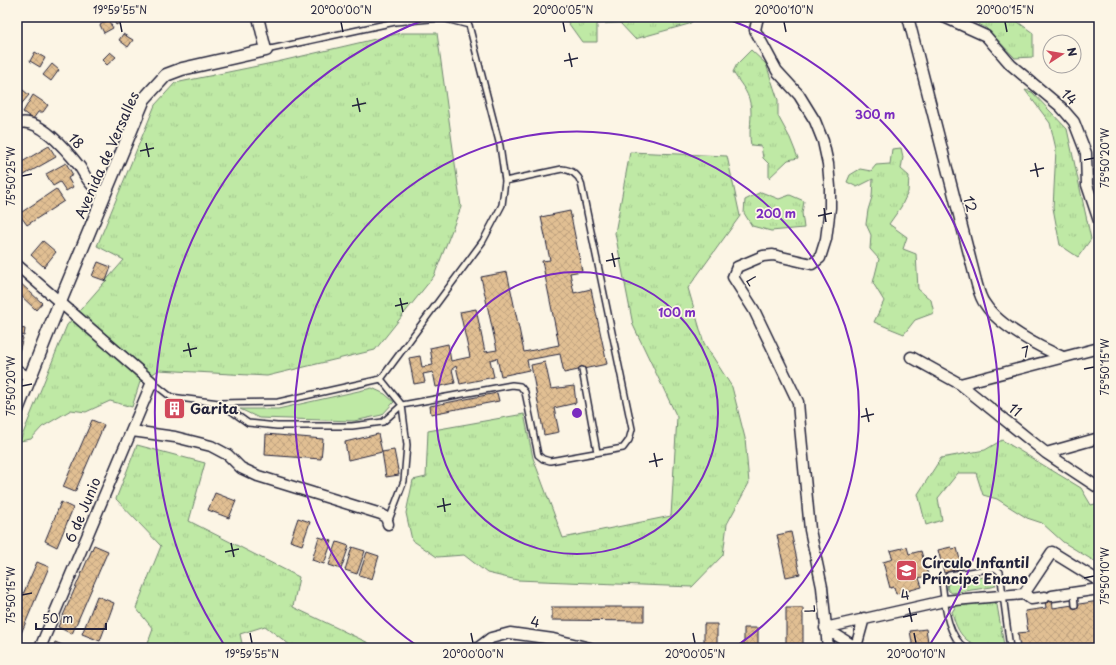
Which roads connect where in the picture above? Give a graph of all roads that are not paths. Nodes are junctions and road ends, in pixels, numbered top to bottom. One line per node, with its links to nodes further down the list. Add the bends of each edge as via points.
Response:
1 (258, 17): 6 (street)
2 (758, 17): 39 (street, L, via 755,30 777,71 799,95 815,121 823,141 830,187 826,239 820,258 812,264 773,255 763,256 737,267 733,277 754,310 798,402 810,530 822,587)
3 (908, 17): 15 (street, 12, via 976,281 984,303 992,314 1008,326)
4 (944, 17): 10 (street, 14, via 986,36 1011,65 1061,107 1074,122 1086,153 1087,185)
5 (396, 19): 6 (lane); 8 (lane, via 442,18 469,25 500,146)
6 (266, 50): 9 (street, Avenida de Versalles, via 166,75 144,99)
7 (17, 124): 9 (street, 18, via 32,123 45,132 70,156 94,188)
8 (505, 181): 19 (lane, via 502,205 483,241); 27 (lane, via 562,169 579,176 632,429 623,448)
9 (105, 192): 12 (street, Avenida de Versalles)
10 (1099, 221)
11 (17, 265): 12 (street)
12 (60, 302): 18 (street, Avenida de Versalles); 20 (street)
13 (1099, 348): 15 (street, 7)
14 (911, 357): 21 (street, 11)
15 (1063, 357): 21 (street, 7)
16 (17, 370): 18 (street)
17 (582, 370): 27 (lane)
18 (30, 379): 24 (street, Avenida de Versalles)
19 (381, 379): 22 (lane, via 278,402); 23 (lane)
20 (152, 382): 22 (lane, via 171,397); 25 (street, 6 de Junio)
21 (960, 384): 28 (street, 11)
22 (219, 403): 23 (lane, via 248,423 277,426 352,426 383,422)
23 (402, 405): 27 (lane, via 512,385 520,386 525,392 538,455 550,461); 30 (lane, via 407,445 404,481)
24 (17, 410)
25 (132, 431): 30 (street, via 175,437 211,446 228,455 241,468 258,476 382,514); 41 (street, 6 de Junio)
26 (1099, 438): 28 (street)
27 (597, 452)
28 (1046, 452): 29 (street, 11)
29 (1099, 488)
30 (388, 524)
31 (1099, 581): 34 (street, via 1052,552)
32 (1099, 589): 33 (street, 4)
33 (1074, 593): 34 (street, 4, via 1031,599); 37 (lane)
34 (1024, 594): 35 (street, 4)
35 (1002, 596): 36 (street, 4); 36 (lane, via 1000,572 995,568 949,576 942,582); 46 (lane)
36 (944, 601): 38 (street, 4); 45 (lane, via 949,626)
37 (1075, 605)
38 (864, 618): 39 (street, 4); 40 (street)
39 (826, 628): 40 (street); 44 (street, L)
40 (857, 647)
41 (40, 648)
42 (478, 648): 43 (street, 4, via 491,638 510,633 553,639)
43 (590, 648)
44 (828, 648)
45 (965, 648)
46 (1010, 648)

